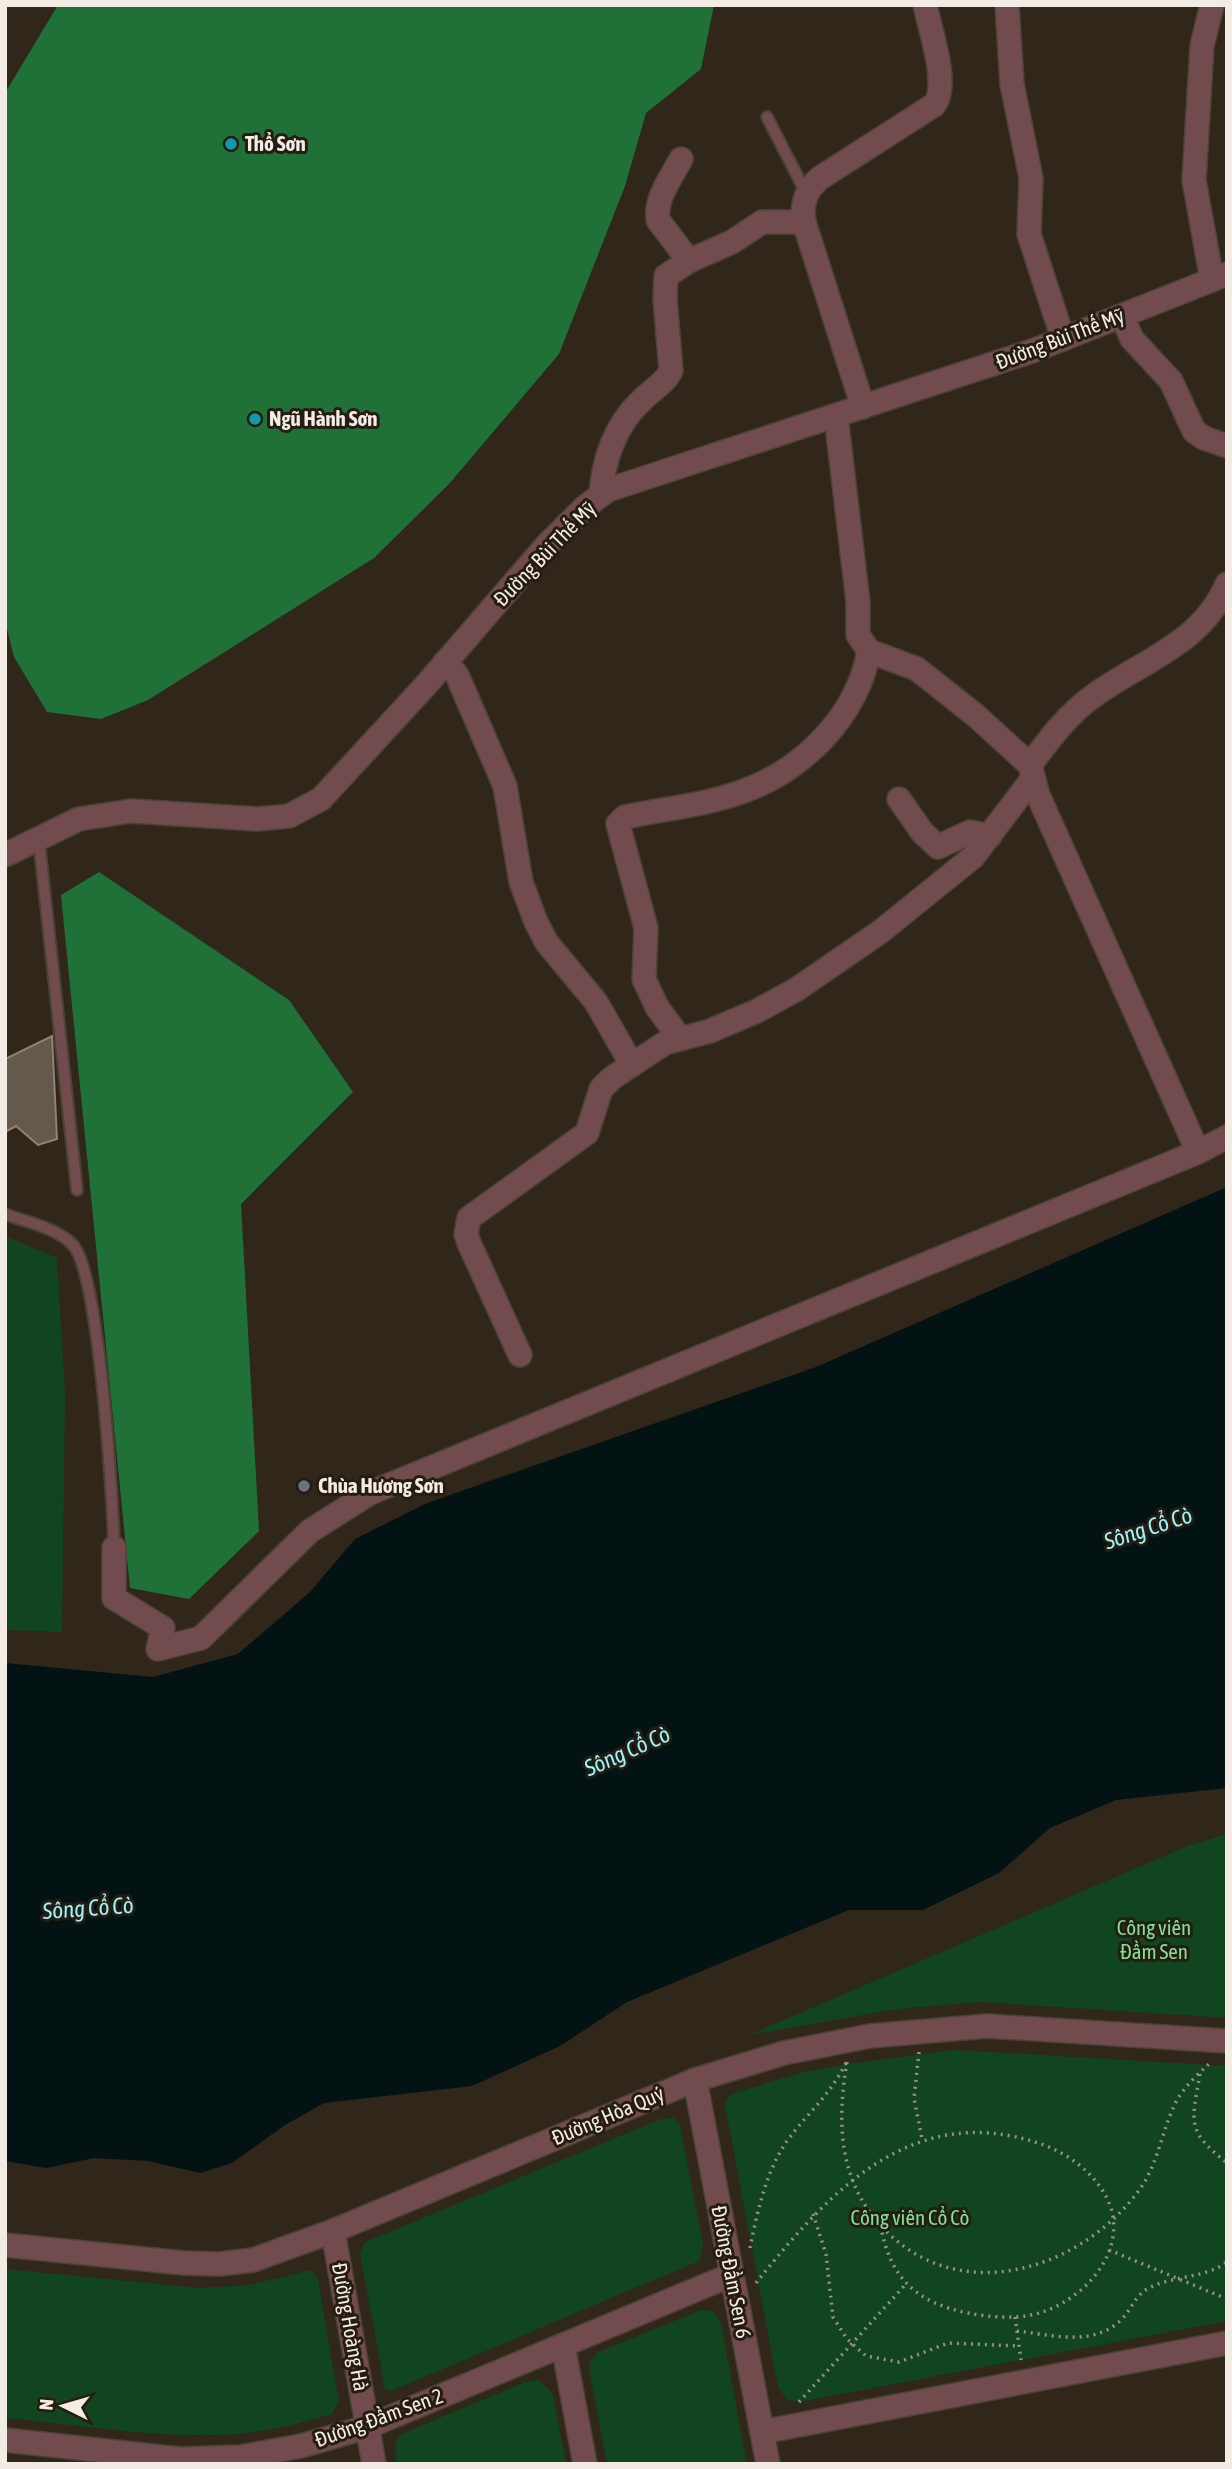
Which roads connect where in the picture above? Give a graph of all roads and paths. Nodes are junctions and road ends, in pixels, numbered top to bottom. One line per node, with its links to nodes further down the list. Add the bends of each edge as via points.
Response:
1 (925, 5): 6 (street, via 942,85 939,99 820,178)
2 (1007, 5): 11 (street, via 1012,84 1031,178 1029,234)
3 (1212, 5): 9 (street, via 1202,46 1194,180)
4 (766, 117): 6 (lane)
5 (681, 159): 8 (street, via 656,211 657,220)
6 (806, 193): 7 (street)
7 (804, 222): 8 (street, via 762,222 732,242); 12 (street)
8 (689, 261): 15 (street, via 672,270 664,284 672,358 668,378 634,407 621,426 610,447)
9 (1219, 277): 10 (street, Đường Bùi Thế Mỹ)
10 (1122, 316): 11 (street, Đường Bùi Thế Mỹ); 14 (street, via 1132,339 1171,381 1194,431)
11 (1063, 339): 12 (street, Đường Bùi Thế Mỹ)
12 (863, 407): 13 (street, Đường Bùi Thế Mỹ)
13 (836, 416): 15 (street, Đường Bùi Thế Mỹ); 17 (street, via 858,635)
14 (1227, 446)
15 (601, 495): 18 (street, Đường Bùi Thế Mỹ, via 546,546)
16 (1227, 584): 19 (street, via 1210,617 1091,698 1055,732)
17 (869, 651): 19 (street, via 918,669); 24 (street, via 840,720 787,772 740,793 625,817 618,824 646,928 644,979)
18 (445, 662): 22 (street, Đường Bùi Thế Mỹ, via 321,799 289,816 258,819 131,811 79,820); 25 (street, via 457,675 505,786 519,873 536,922 547,943 596,1002)
19 (1032, 772): 21 (street); 27 (street, via 1038,795)
20 (899, 799): 21 (street, via 938,847 970,832)
21 (990, 836): 24 (street, via 974,857 940,885 797,989 734,1022)
22 (39, 841): 23 (street, Đường Bùi Thế Mỹ); 28 (lane)
23 (5, 855)
24 (679, 1037): 25 (street)
25 (632, 1065): 30 (street, via 601,1089 587,1132 466,1223 477,1264)
26 (1227, 1138): 27 (street)
27 (1198, 1152): 31 (street, via 370,1493 310,1531 201,1638 158,1649 163,1629 114,1598)
28 (77, 1190)
29 (5, 1214): 31 (lane, via 64,1237 81,1262 112,1473)
30 (520, 1355)
31 (114, 1548)
32 (920, 2047): 36 (path, via 914,2098)
33 (1221, 2050): 34 (path); 35 (street, Đường Hòa Quý, via 1017,2027 956,2027 810,2047)
34 (1200, 2072): 37 (path, via 1197,2133 1206,2148); 40 (path, via 1177,2100 1144,2183)
35 (695, 2080): 42 (street, Đường Hòa Quý); 47 (street, Đường Đầm Sen 6)
36 (922, 2140): 38 (path, via 896,2150); 40 (path, via 971,2133 1049,2146 1089,2174 1102,2190)
37 (1227, 2163)
38 (852, 2181): 39 (path); 41 (path); 45 (path, via 841,2129 848,2057 828,2095 797,2128 774,2165)
39 (813, 2214): 50 (path); 56 (path, via 826,2254 833,2316)
40 (1113, 2218): 41 (path, via 1066,2254 1009,2272 965,2270 928,2260); 44 (path)
41 (881, 2227): 49 (path, via 891,2266)
42 (333, 2231): 43 (street, Đường Hòa Quý, via 253,2260 219,2264); 60 (street, Đường Hoàng Hà)
43 (5, 2245)
44 (1109, 2250): 48 (path); 52 (path, via 1081,2290 1047,2310)
45 (749, 2253)
46 (1227, 2262): 48 (path)
47 (732, 2274): 55 (street, Đường Đầm Sen 2); 61 (street, Đường Đầm Sen 6)
48 (1178, 2279): 51 (path); 53 (path, via 1146,2289 1119,2322 1096,2335)
49 (906, 2284): 52 (path, via 953,2310); 56 (path)
50 (752, 2287)
51 (1227, 2299)
52 (1015, 2317): 53 (path)
53 (1017, 2331): 57 (path)
54 (1227, 2343): 61 (street)
55 (563, 2344): 60 (street, Đường Đầm Sen 2); 65 (street)
56 (852, 2344): 57 (path, via 866,2356 891,2362 905,2361 938,2344); 59 (path)
57 (1019, 2347): 58 (path)
58 (1022, 2367)
59 (793, 2409)
60 (367, 2427): 63 (street, Đường Đầm Sen 2, via 268,2452); 64 (street, Đường Hoàng Hà)
61 (762, 2432): 66 (street, Đường Đầm Sen 6)
62 (5, 2440): 63 (street, Đường Đầm Sen 2)
63 (181, 2461)
64 (374, 2464)
65 (585, 2464)
66 (768, 2464)

